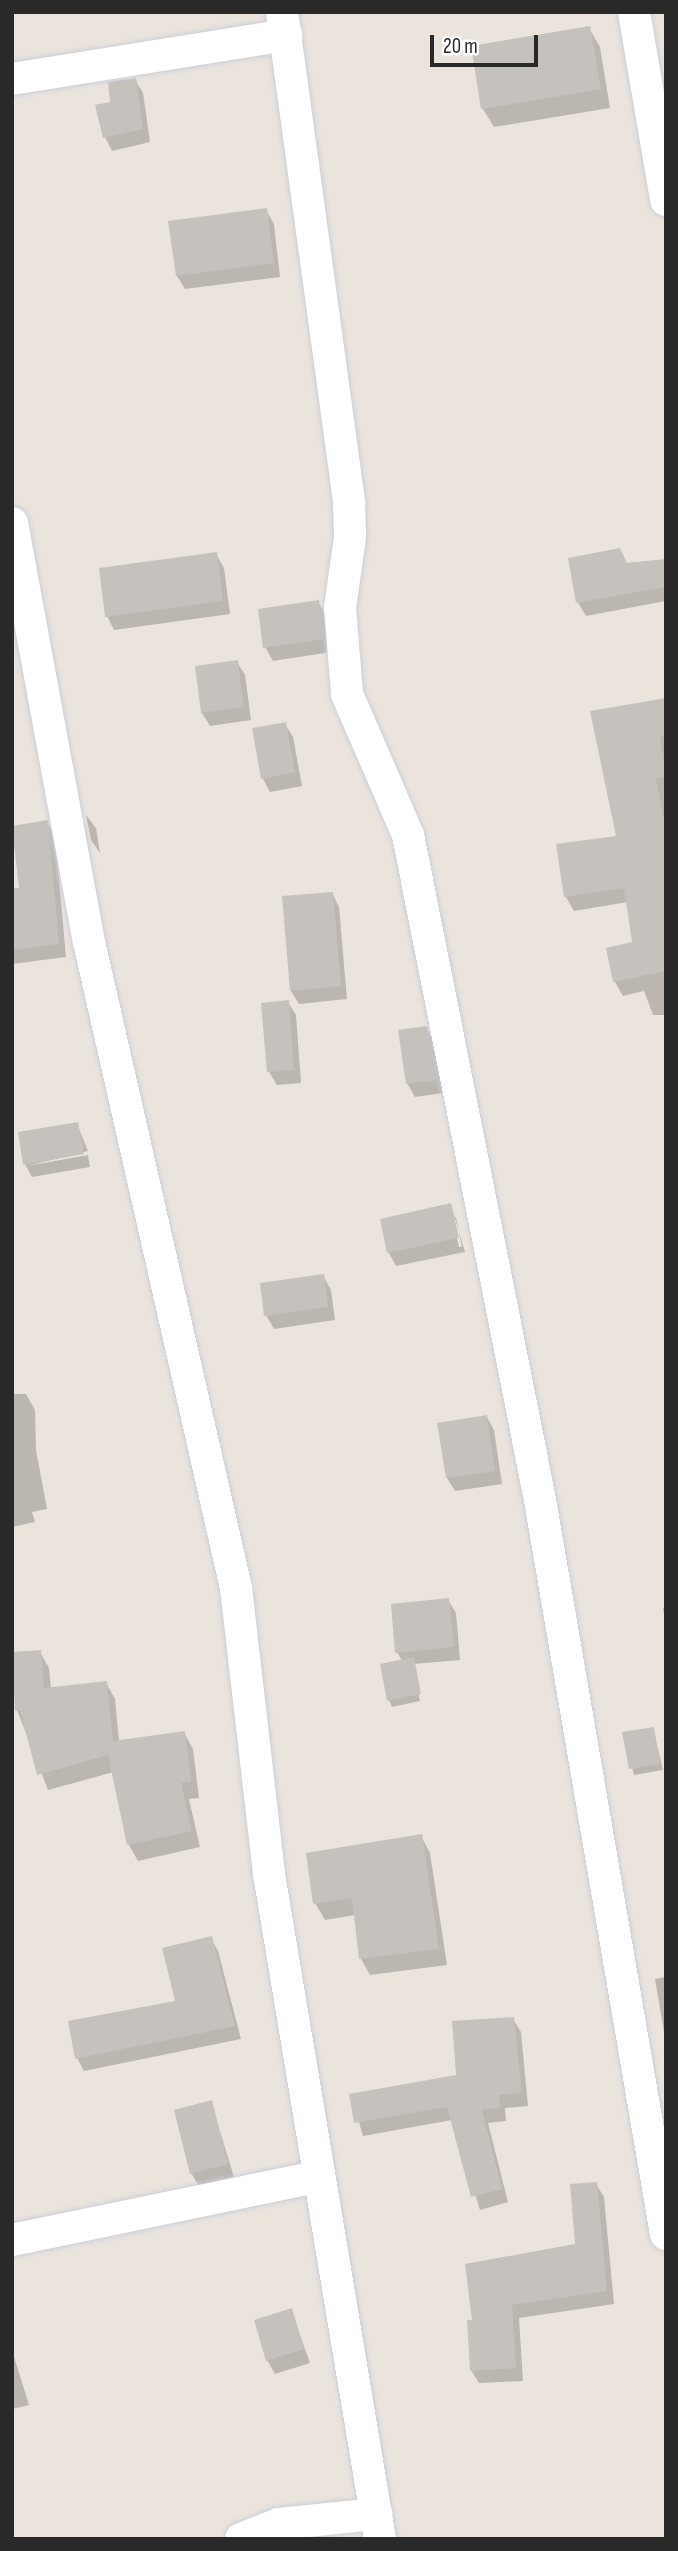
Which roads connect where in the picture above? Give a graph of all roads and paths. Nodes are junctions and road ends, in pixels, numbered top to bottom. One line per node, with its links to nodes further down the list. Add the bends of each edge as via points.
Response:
1 (634, 12): 4 (street)
2 (284, 24): 3 (street); 7 (street, via 349,504 350,537 340,608 347,694 408,835 540,1500)
3 (12, 79)
4 (666, 200)
5 (12, 523): 6 (street, via 89,943 236,1588 269,1874)
6 (316, 2177): 8 (street); 9 (street)
7 (666, 2234)
8 (12, 2240)
9 (378, 2526): 10 (street, via 279,2524)
10 (240, 2539)

